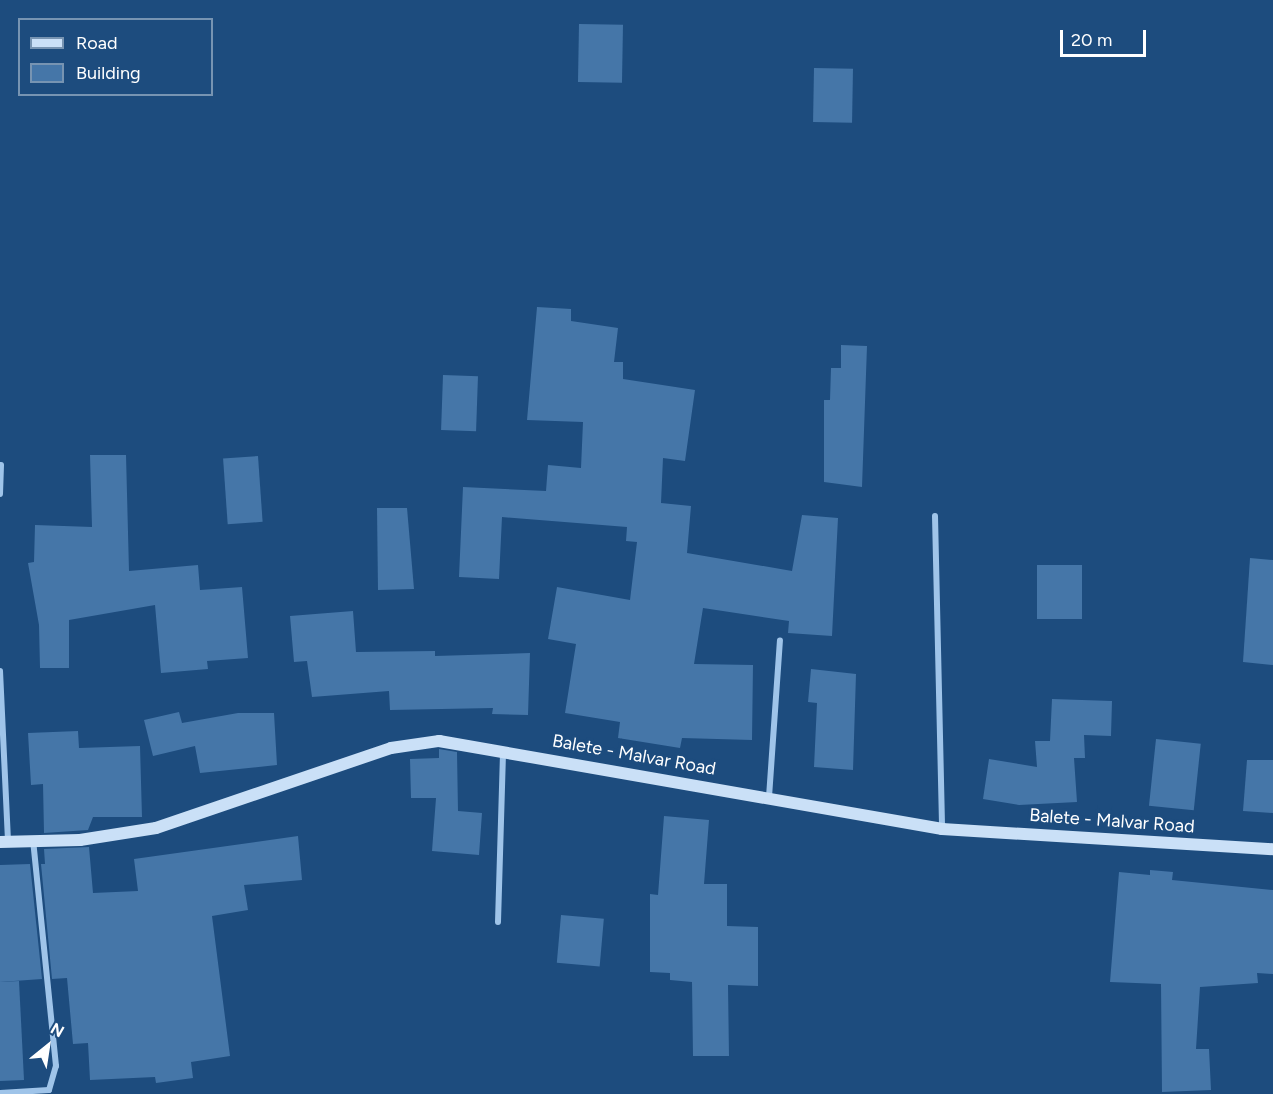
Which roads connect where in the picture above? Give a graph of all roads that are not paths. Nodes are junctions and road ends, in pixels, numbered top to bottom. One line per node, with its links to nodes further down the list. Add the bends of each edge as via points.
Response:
1 (1, 465): 2 (street)
2 (0, 494)
3 (935, 516): 8 (street)
4 (780, 640): 7 (street)
5 (0, 671): 10 (street)
6 (503, 749): 7 (main road, Balete - Malvar Road); 9 (main road, Balete - Malvar Road, via 439,741 391,748 156,828 80,840); 12 (street)
7 (768, 797): 8 (main road, Balete - Malvar Road)
8 (942, 829): 11 (main road, Balete - Malvar Road)
9 (33, 841): 10 (main road, Balete - Malvar Road); 13 (street, via 57,1066 49,1089)
10 (4, 842)
11 (1273, 849)
12 (498, 922)
13 (0, 1093)

